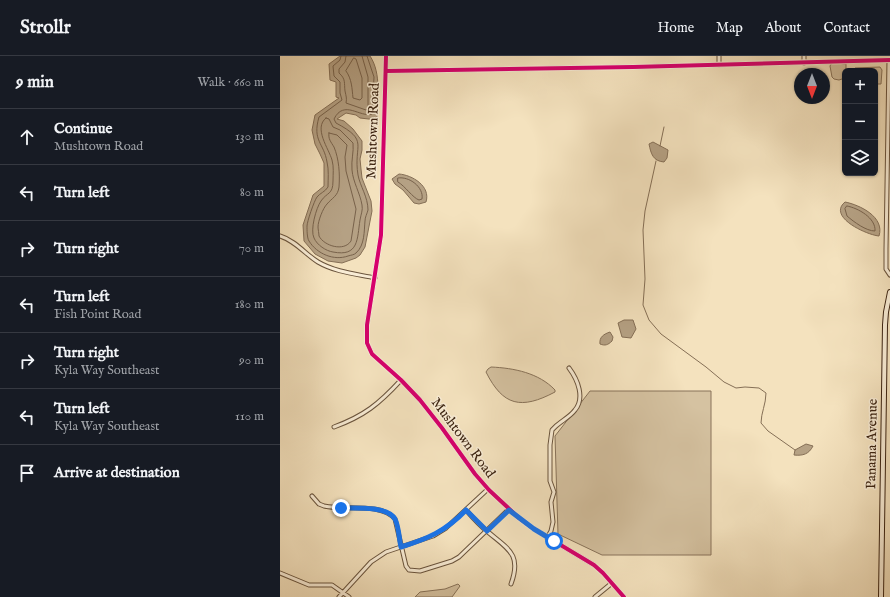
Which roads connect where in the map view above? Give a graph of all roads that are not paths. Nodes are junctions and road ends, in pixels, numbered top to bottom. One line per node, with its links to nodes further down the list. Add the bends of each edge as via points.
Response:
1 (386, 56): 7 (street, Mushtown Road)
2 (719, 56): 6 (street)
3 (804, 56): 5 (street)
4 (890, 60): 5 (street); 9 (street, via 886,256 886,269)
5 (804, 63): 6 (street)
6 (720, 65): 7 (street)
7 (386, 71): 10 (street, Mushtown Road, via 381,235)
8 (280, 236): 10 (street, via 293,242 323,265)
9 (890, 275)
10 (375, 278): 13 (street, Mushtown Road, via 366,332 368,346 375,358)
11 (890, 292): 30 (main road, Panama Avenue, via 885,325)
12 (569, 368): 20 (street, via 578,384 579,401 576,410 552,430 550,438 550,481 554,492 551,502 552,528)
13 (401, 380): 14 (street, via 378,404); 15 (street, Mushtown Road, via 420,400)
14 (334, 427)
15 (488, 489): 17 (street); 18 (street, Mushtown Road)
16 (312, 496): 21 (street, via 319,504 330,507 387,512 395,519)
17 (466, 510): 19 (street); 21 (street, via 433,536)
18 (509, 510): 19 (street); 20 (street, Mushtown Road)
19 (487, 531): 21 (street, via 459,557 420,571 409,570); 24 (street, via 512,554 515,568)
20 (547, 538): 23 (street, Mushtown Road, via 584,558)
21 (401, 547): 25 (street, via 386,552 371,562)
22 (280, 573): 25 (street, via 309,585 332,585)
23 (612, 583): 28 (street); 29 (street, Mushtown Road)
24 (511, 584)
25 (343, 592): 26 (street); 27 (street)
26 (339, 597)
27 (349, 597)
28 (595, 597)
29 (624, 597)
30 (881, 597)

